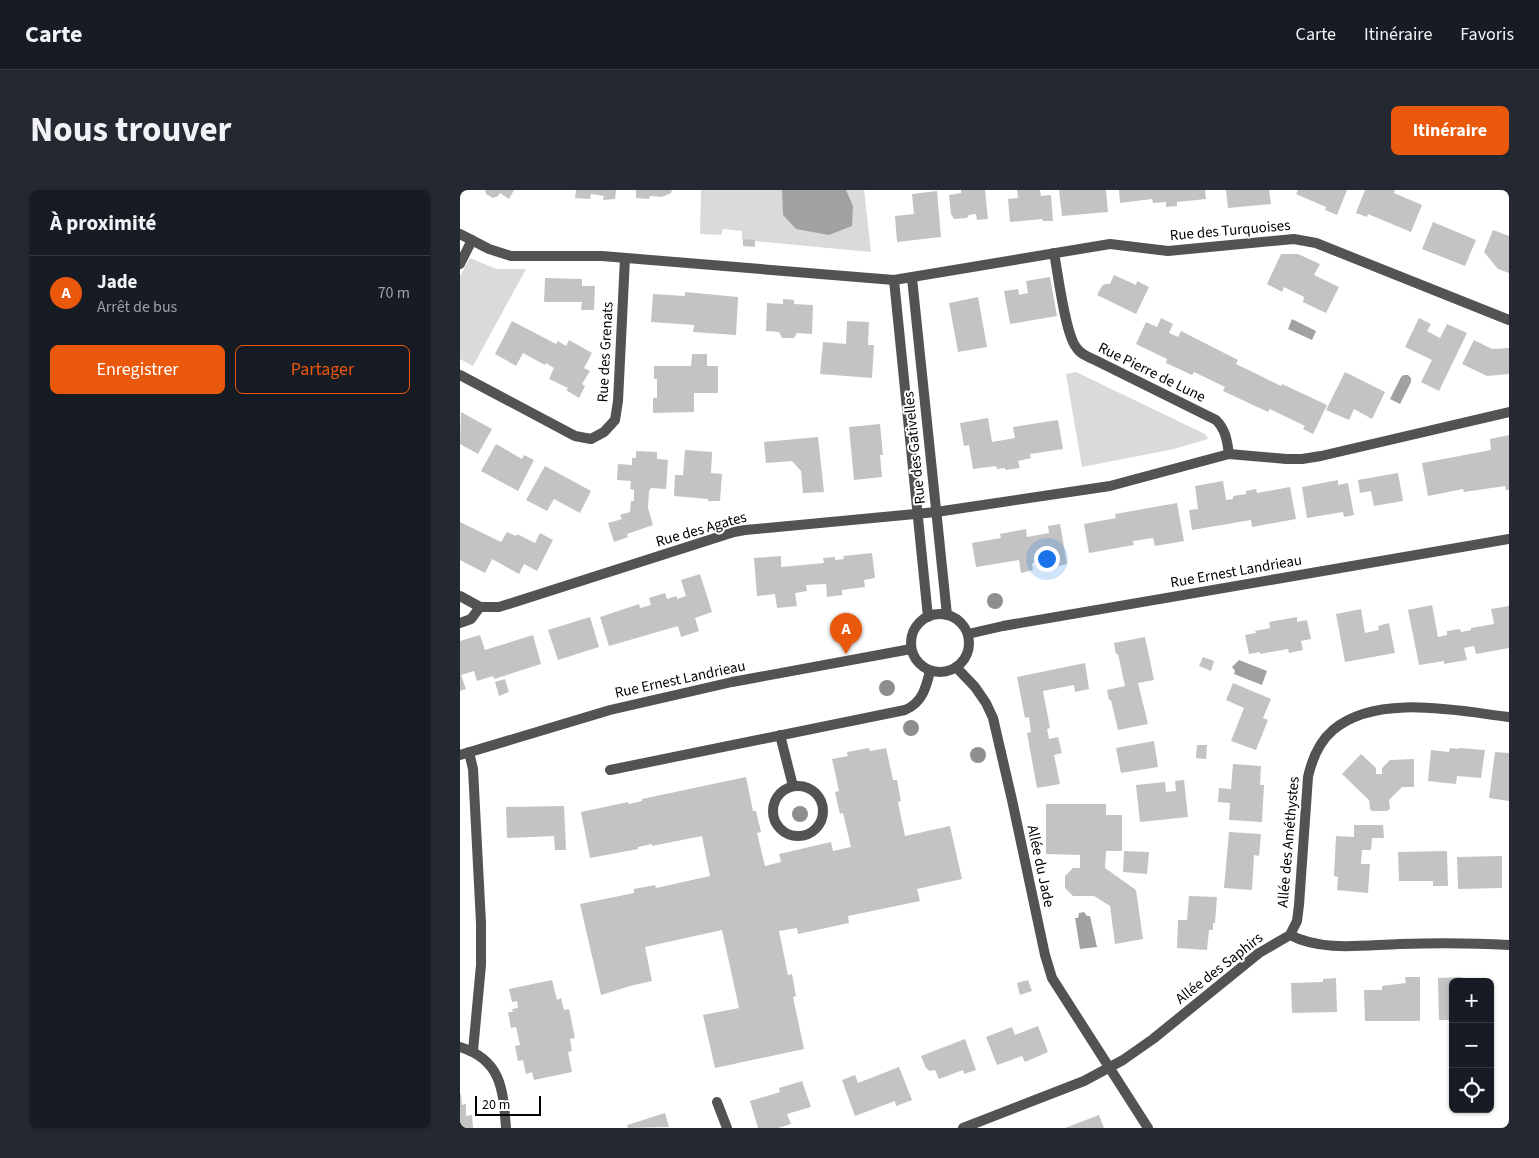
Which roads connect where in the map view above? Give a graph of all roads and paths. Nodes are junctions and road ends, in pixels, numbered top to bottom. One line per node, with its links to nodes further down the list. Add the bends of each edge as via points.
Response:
1 (460, 234): 2 (street)
2 (472, 240): 4 (street, via 512,256); 5 (street)
3 (1054, 253): 6 (street, Rue des Turquoises); 8 (street, Rue des Turquoises, via 1110,244 1168,251 1294,239 1316,243); 11 (street, Rue Pierre de Lune, via 1070,334 1076,348 1216,420 1223,427)
4 (625, 258): 7 (street); 9 (street, Rue des Grenats, via 618,400 615,420 604,432 590,439 574,436)
5 (460, 264)
6 (912, 278): 7 (street); 12 (street, Rue des Gativelles)
7 (894, 280): 13 (street, Rue des Gativelles)
8 (1509, 320)
9 (460, 375)
10 (1509, 412): 11 (street, via 1302,459)
11 (1229, 454): 12 (street, via 1110,486)
12 (936, 512): 13 (street, Rue des Agates); 17 (street, Rue des Gativelles)
13 (917, 514): 16 (street, Rue des Agates, via 734,532 499,607); 18 (street, Rue des Gativelles)
14 (1509, 539): 20 (street, Rue Ernest Landrieau)
15 (460, 596): 16 (street)
16 (480, 607): 19 (street, via 471,619)
17 (947, 615): 18 (street); 20 (street, via 956,619)
18 (928, 617): 21 (street, via 914,630)
19 (460, 623)
20 (968, 634): 22 (street, via 968,652)
21 (911, 649): 23 (street, via 922,666); 26 (street, Rue Ernest Landrieau, via 732,682 610,710)
22 (956, 667): 23 (street, via 948,671); 33 (street, Allée du Jade, via 975,687 993,718 1052,978)
23 (930, 670): 25 (street, via 920,698 905,710)
24 (1509, 717): 29 (street, Allée des Améthystes, via 1407,707 1348,719 1332,731 1312,759 1308,777 1297,921)
25 (780, 735): 27 (street); 28 (street)
26 (465, 753): 32 (street, via 473,768 481,923 481,965)
27 (610, 770)
28 (793, 786): 28 (street, via 778,795 772,811 778,827 792,836 801,836 815,829 820,822 822,806 808,788)
29 (1290, 935): 30 (street, via 1302,941 1327,945); 33 (street, Allée des Saphirs, via 1259,953 1153,1039)
30 (1509, 945)
31 (460, 1047): 32 (street)
32 (473, 1051): 35 (street, via 497,1074)
33 (1109, 1067): 37 (street, Allée des Saphirs, via 1084,1081); 38 (street, Allée du Jade)
34 (718, 1102): 36 (street)
35 (506, 1128)
36 (727, 1128)
37 (963, 1128)
38 (1148, 1128)

